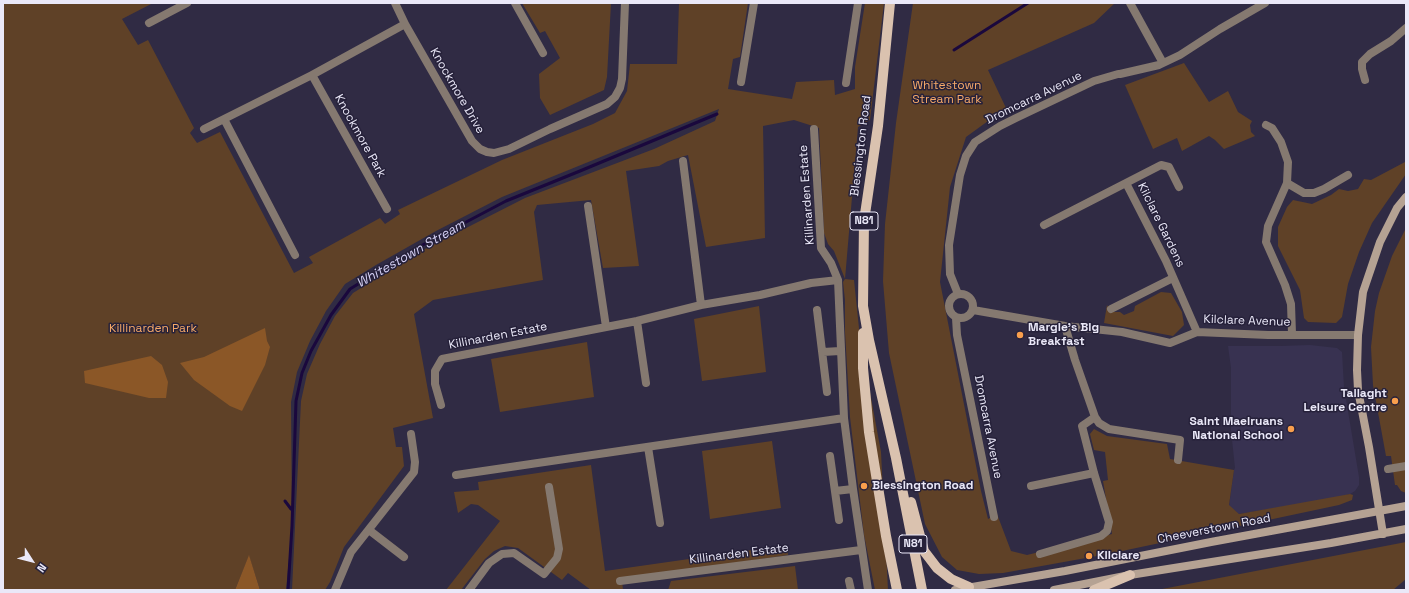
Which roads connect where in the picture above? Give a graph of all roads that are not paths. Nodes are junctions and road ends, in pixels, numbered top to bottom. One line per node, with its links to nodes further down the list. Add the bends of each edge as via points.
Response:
1 (187, 3): 10 (street)
2 (396, 3): 11 (street, Knockmore Drive)
3 (515, 3): 13 (street)
4 (625, 3): 11 (street, Knockmore Drive, via 622,79 615,97 588,113 509,149 494,153 480,149 472,141)
5 (754, 3): 17 (street)
6 (858, 3): 18 (street)
7 (890, 3): 40 (main road, Blessington Road / N81, via 878,126 864,221)
8 (1130, 3): 14 (street)
9 (1265, 3): 14 (street, Dromcarra Avenue)
10 (149, 23)
11 (405, 24): 15 (street)
12 (1406, 28): 16 (street, via 1362,62)
13 (543, 53)
14 (1163, 63): 35 (street, Dromcarra Avenue, via 1094,81 1010,120 975,142 966,156 960,175 949,245 950,274)
15 (312, 75): 19 (street); 30 (street, Knockmore Park)
16 (1365, 80)
17 (741, 82)
18 (846, 82)
19 (224, 119): 21 (street); 32 (street)
20 (1266, 125): 26 (street, via 1272,128 1281,142 1288,162)
21 (204, 129)
22 (814, 130): 34 (street, Killinarden Estate, via 821,248)
23 (683, 161): 36 (street)
24 (1348, 175): 26 (street, via 1314,193 1304,193)
25 (1126, 183): 27 (street, Kilclare Gardens, via 1161,165 1169,167); 31 (street, Kilclare Gardens); 33 (street, Kilclare Gardens)
26 (1287, 183): 46 (street, via 1268,226 1266,242 1291,304)
27 (1179, 187)
28 (1406, 197): 47 (main road, via 1397,208 1380,242 1363,292)
29 (588, 206): 44 (street)
30 (387, 209)
31 (1044, 225)
32 (296, 255)
33 (1173, 278): 37 (street, Kilclare Gardens); 45 (street, Kilclare Gardens)
34 (838, 280): 36 (street, Killinarden Estate); 48 (street, Killinarden Estate)
35 (958, 294): 39 (street, via 971,299); 41 (street, via 949,303 950,312)
36 (701, 305): 42 (street, Killinarden Estate)
37 (1111, 309)
38 (817, 310): 49 (street)
39 (973, 310): 41 (street, via 968,317); 43 (street, Kilclare Avenue)
40 (864, 317): 58 (main road, Blessington Road / N81); 85 (main road, Blessington Road / N81, via 863,368 869,432)
41 (956, 318): 70 (street, Dromcarra Avenue, via 957,335)
42 (637, 321): 44 (street, Killinarden Estate); 50 (street)
43 (1065, 326): 45 (street, Kilclare Avenue, via 1122,332 1170,343); 53 (street)
44 (606, 327): 52 (street, Killinarden Estate, via 442,359 435,371 435,384)
45 (1197, 332): 46 (street, Kilclare Avenue)
46 (1292, 334): 47 (street, Kilclare Avenue)
47 (1358, 335): 69 (main road, via 1358,390)
48 (840, 351): 49 (street); 54 (street, Killinarden Estate)
49 (823, 352): 51 (street)
50 (646, 383)
51 (827, 392)
52 (441, 405)
53 (1095, 417): 59 (street, via 1109,429 1180,440); 62 (street, via 1082,426)
54 (844, 418): 56 (street); 66 (street, Killinarden Estate)
55 (411, 434): 74 (street, via 414,472)
56 (648, 447): 63 (street); 72 (street)
57 (830, 456): 67 (street)
58 (896, 458): 81 (main road, via 910,496 924,551 937,568); 86 (main road, Blessington Road / N81)
59 (1178, 460)
60 (1406, 466): 61 (street)
61 (1388, 469)
62 (1094, 473): 64 (street); 77 (street, via 1109,522 1107,531 1101,536)
63 (456, 475)
64 (1031, 486)
65 (548, 487): 83 (street, via 559,548 557,558 544,574 514,553 502,554 489,563)
66 (852, 489): 67 (street); 76 (street, Killinarden Estate)
67 (835, 491): 71 (street)
68 (1406, 506): 69 (main road, Cheeverstown Road)
69 (1379, 510): 75 (main road); 81 (main road, Cheeverstown Road, via 1066,571)
70 (994, 517)
71 (839, 520)
72 (660, 522)
73 (1406, 529): 75 (main road)
74 (369, 530): 78 (street); 82 (street, via 352,552)
75 (1383, 534): 79 (main road)
76 (861, 550): 80 (street, Killinarden Estate); 84 (street, Killinarden Estate)
77 (1040, 554)
78 (404, 557)
79 (1130, 574): 88 (main road); 89 (main road)
80 (620, 582)
81 (969, 587): 87 (main road, Cheeverstown Road)
82 (335, 590)
83 (468, 590)
84 (868, 590)
85 (897, 590)
86 (922, 590)
87 (955, 590)
88 (1054, 590)
89 (1094, 590)

